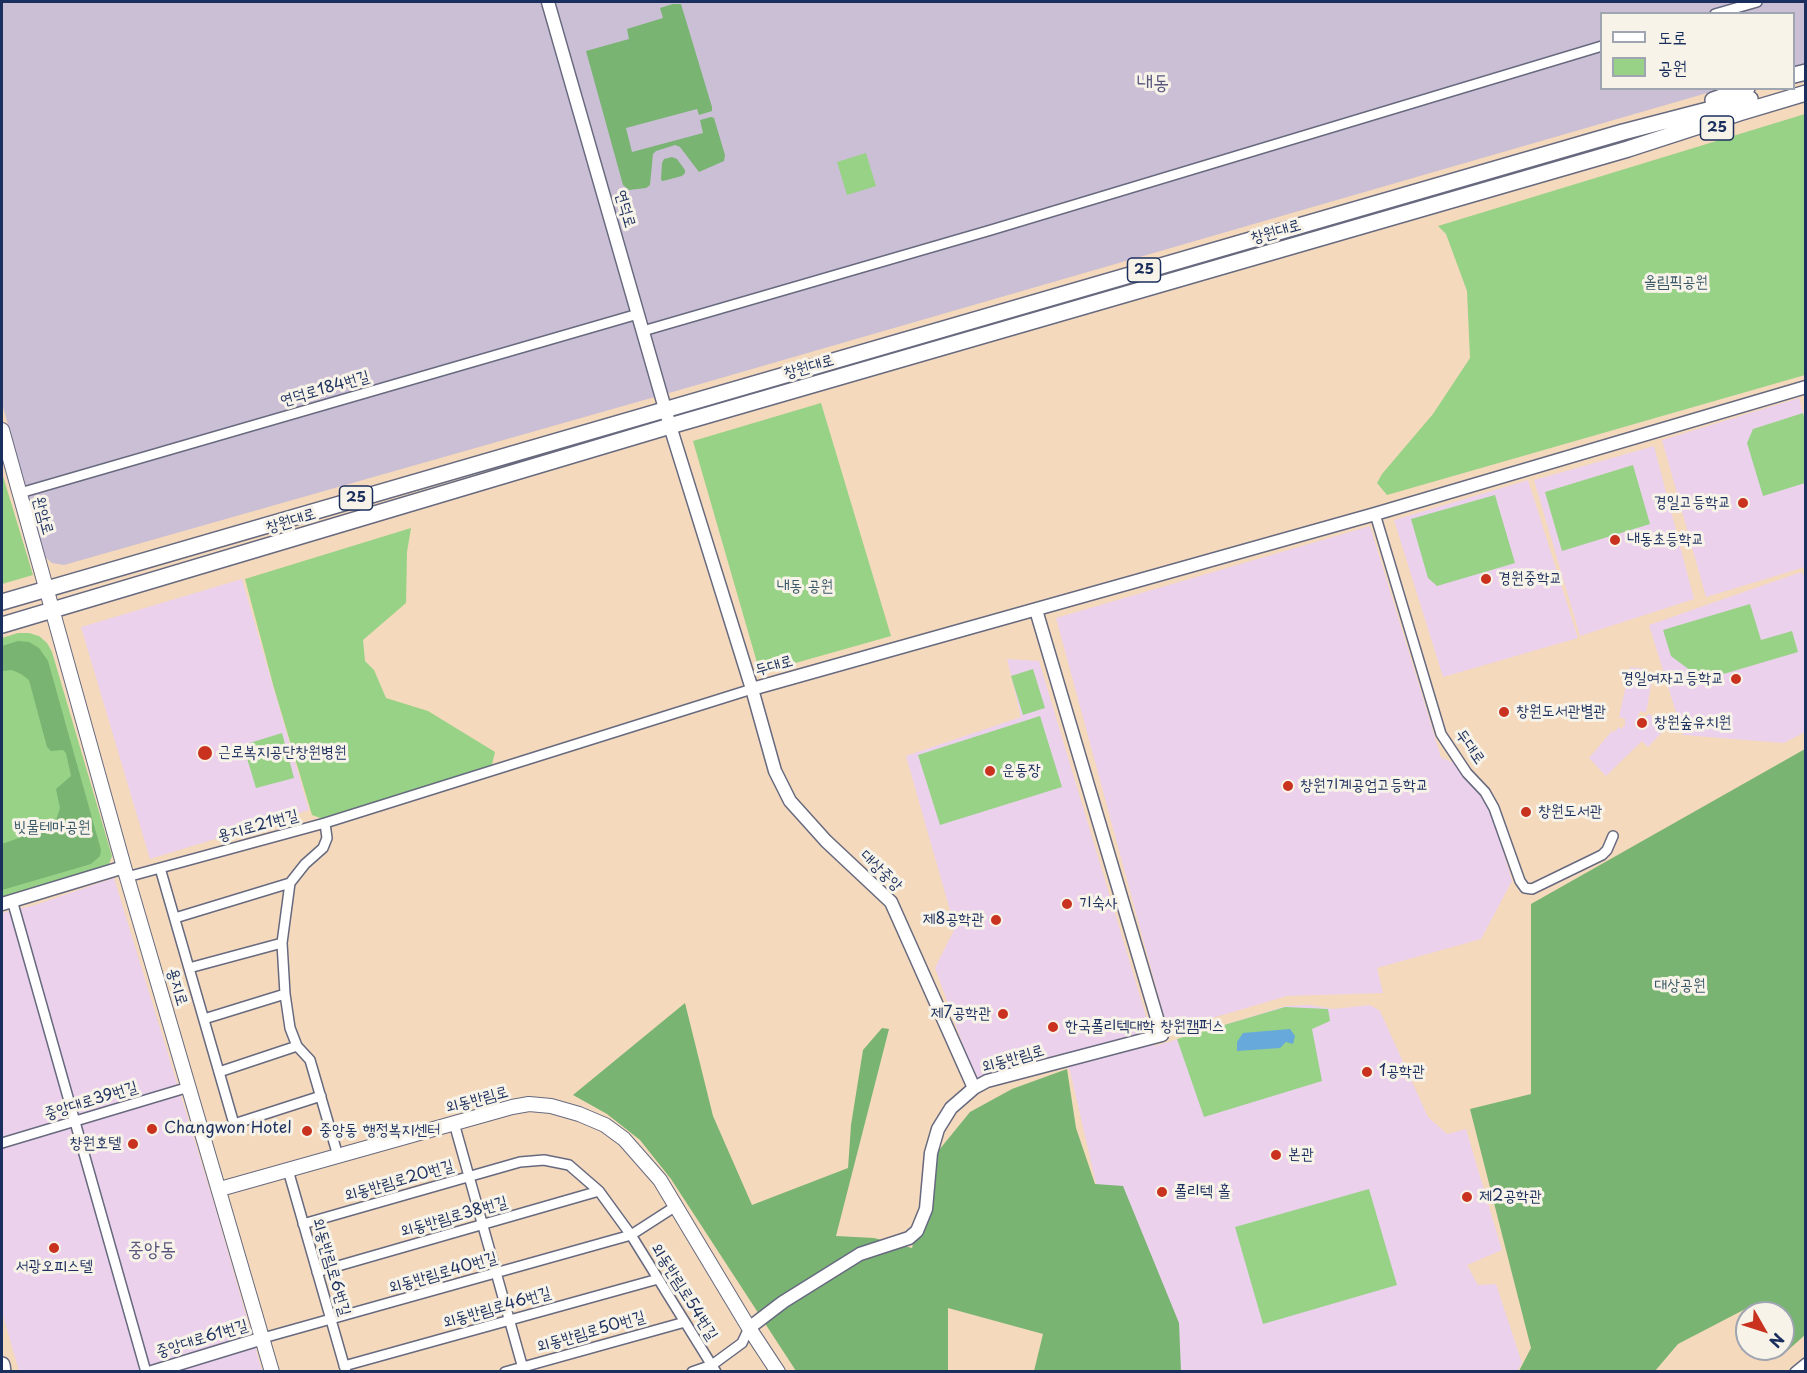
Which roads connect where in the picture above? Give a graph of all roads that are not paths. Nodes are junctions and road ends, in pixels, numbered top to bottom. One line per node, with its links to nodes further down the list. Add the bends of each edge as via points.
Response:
1 (548, 2): 11 (street, 연덕로)
2 (1756, 2): 3 (street)
3 (1722, 12)
4 (1600, 47): 12 (street)
5 (1741, 90): 9 (main road, 창원대로 / 25)
6 (1777, 90): 9 (main road, 창원대로 / 25)
7 (1806, 93): 10 (main road, 창원대로 / 25)
8 (1806, 104): 10 (main road, 창원대로 / 25)
9 (1623, 132): 14 (main road, 창원대로 / 25)
10 (1628, 149): 15 (main road, 창원대로 / 25)
11 (638, 314): 12 (street, 연덕로); 17 (street, 연덕로184번길)
12 (643, 331): 14 (street, 연덕로)
13 (1806, 387): 18 (street, 두대로)
14 (665, 408): 15 (street, 연덕로); 19 (main road, 창원대로 / 25)
15 (670, 426): 21 (main road, 창원대로 / 25); 24 (street, 두대로)
16 (2, 430): 17 (main road, 완암로)
17 (20, 493): 19 (main road, 완암로)
18 (1375, 514): 22 (street, 두대로); 26 (street, 두대로, via 1441,734 1494,808 1525,888 1532,889 1602,855)
19 (46, 589): 20 (main road, 창원대로 / 25); 21 (main road, 완암로)
20 (2, 602)
21 (54, 610): 23 (main road, 창원대로 / 25); 28 (main road, 용지로)
22 (1036, 610): 24 (street, 두대로); 39 (street, 외동반림로, via 1162,1035 987,1081)
23 (2, 625)
24 (752, 689): 25 (street); 39 (street, 대상중앙, via 775,771 790,801 891,902)
25 (325, 823): 27 (street, 용지로21번길); 29 (street, 용지로21번길, via 327,838 323,848)
26 (1613, 836)
27 (160, 868): 28 (street, 용지로21번길); 31 (street)
28 (126, 872): 30 (street); 38 (main road, 용지로)
29 (290, 883): 31 (street); 32 (street)
30 (7, 902): 41 (street)
31 (175, 918): 33 (street)
32 (282, 943): 33 (street); 34 (street)
33 (189, 968): 35 (street)
34 (285, 994): 35 (street); 36 (street)
35 (204, 1019): 37 (street)
36 (297, 1046): 37 (street); 40 (street, via 310,1060)
37 (219, 1072): 40 (street, via 234,1124)
38 (189, 1087): 41 (street, 중앙대로39번길); 47 (main road, 용지로)
39 (974, 1088): 59 (street, 외동반림로, via 951,1108 938,1130 931,1153 926,1209 917,1231 909,1238 860,1254)
40 (321, 1096): 44 (street)
41 (75, 1122): 43 (street, 중앙대로39번길); 67 (street)
42 (454, 1123): 44 (main road, 외동반림로); 46 (street, 외동반림로20번길); 49 (main road, 외동반림로, via 529,1104 579,1114 605,1125 624,1139 660,1180)
43 (2, 1143)
44 (338, 1156): 45 (main road, 외동반림로)
45 (288, 1170): 47 (main road, 외동반림로); 50 (street, 외동반림로6번길)
46 (469, 1176): 48 (street, via 520,1162 544,1160 569,1165); 50 (street, 외동반림로20번길); 51 (street, 외동반림로20번길)
47 (220, 1189): 60 (main road, 용지로)
48 (599, 1191): 51 (street, 외동반림로38번길); 52 (street)
49 (676, 1206): 52 (street, 외동반림로40번길); 59 (main road, 외동반림로)
50 (303, 1224): 53 (street, 외동반림로6번길)
51 (482, 1225): 53 (street, 외동반림로38번길); 54 (street, 외동반림로20번길)
52 (631, 1235): 54 (street, 외동반림로40번길); 55 (street, 외동반림로54번길)
53 (317, 1272): 56 (street, 외동반림로6번길)
54 (496, 1273): 56 (street, 외동반림로40번길); 57 (street, 외동반림로20번길)
55 (658, 1279): 57 (street, 외동반림로46번길); 58 (street, 외동반림로54번길)
56 (331, 1319): 60 (street, 외동반림로40번길); 64 (street, 외동반림로6번길)
57 (509, 1320): 64 (street, 외동반림로46번길); 65 (street, 외동반림로20번길)
58 (685, 1322): 63 (street, 외동반림로54번길); 65 (street, 외동반림로50번길)
59 (749, 1328): 63 (street, 외동반림로54번길, via 742,1343); 72 (main road, 외동반림로)
60 (263, 1338): 68 (street, 중앙대로61번길); 69 (main road, 용지로)
61 (1806, 1363): 73 (street)
62 (2, 1365): 66 (main road)
63 (714, 1368): 71 (street, 외동반림로54번길)
64 (345, 1369)
65 (523, 1369): 70 (street, 외동반림로50번길)
66 (3, 1371)
67 (146, 1371)
68 (152, 1371)
69 (272, 1371)
70 (506, 1371)
71 (696, 1371)
72 (778, 1371)
73 (1795, 1371)

